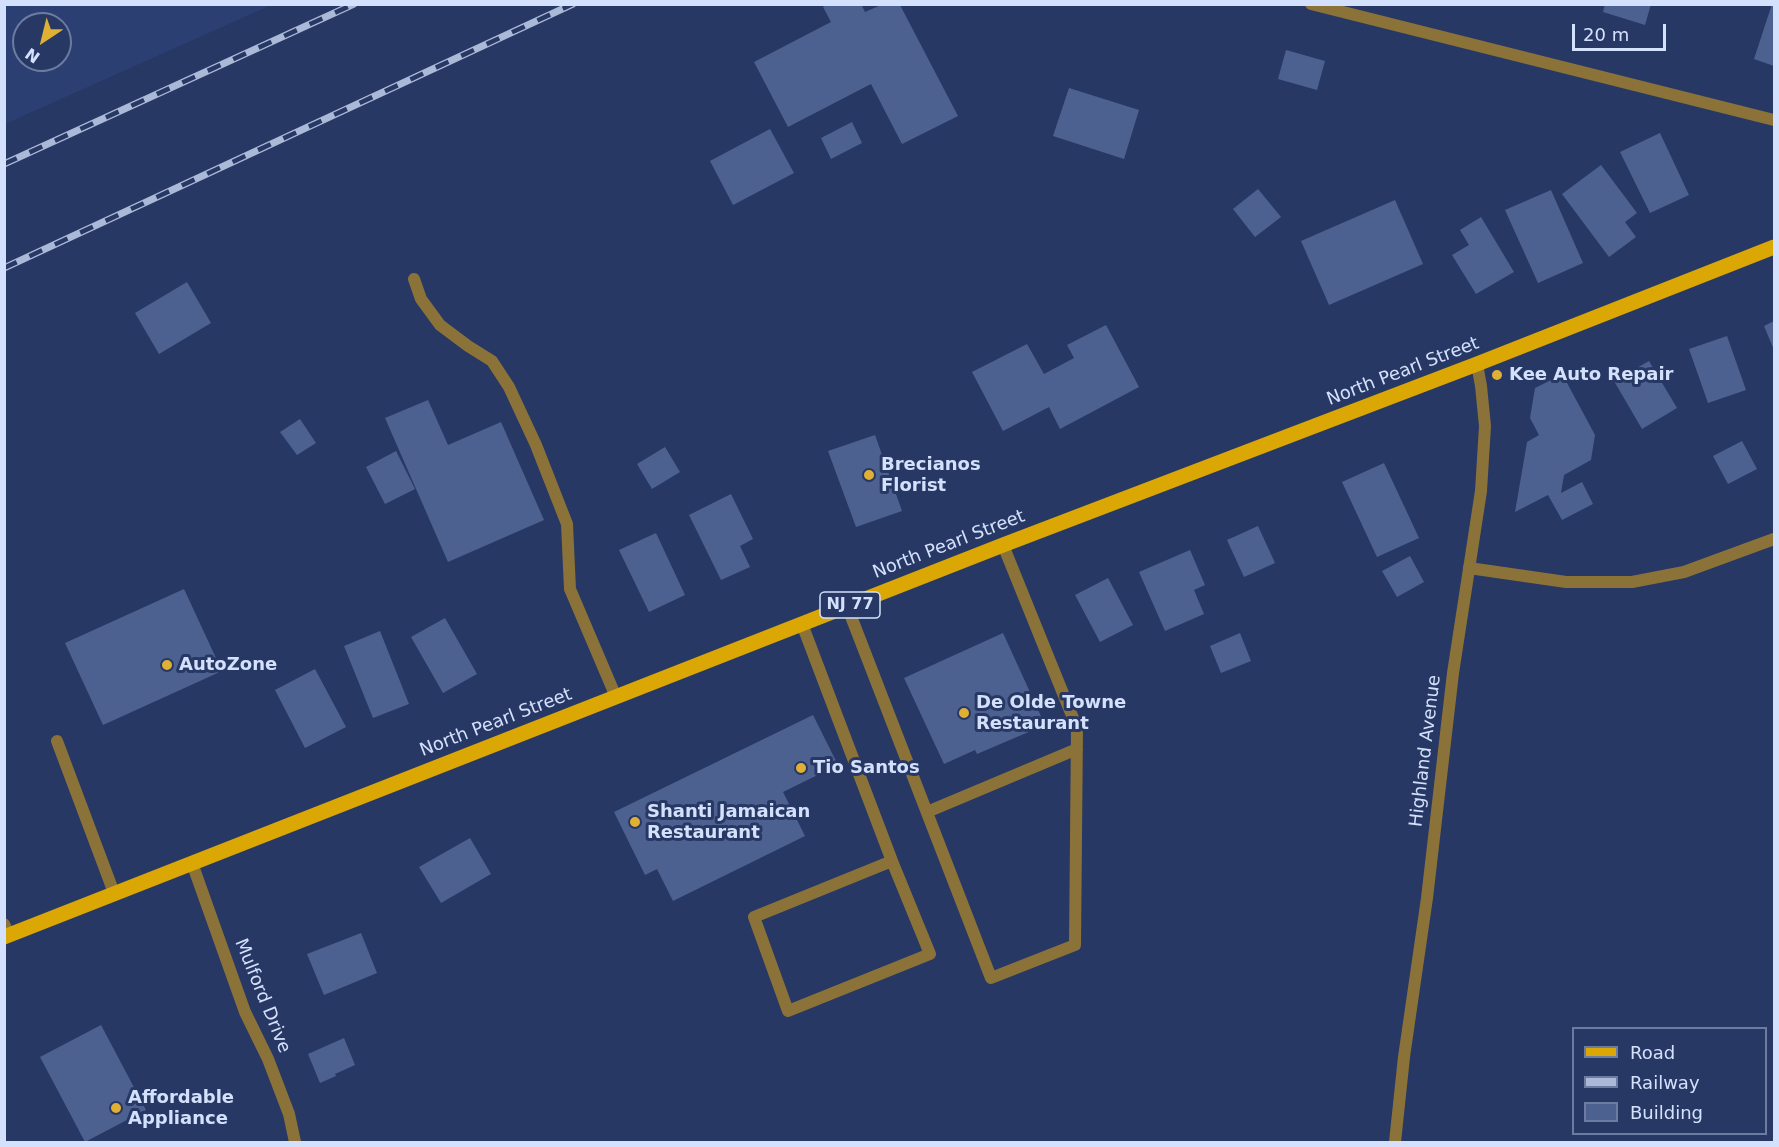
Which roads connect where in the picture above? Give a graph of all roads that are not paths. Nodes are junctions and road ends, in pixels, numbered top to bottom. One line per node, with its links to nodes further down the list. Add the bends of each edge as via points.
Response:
1 (1311, 4): 2 (street)
2 (1774, 120)
3 (1774, 247): 5 (main road, North Pearl Street / NJ 77)
4 (414, 279): 11 (street, via 421,299 440,325 492,361 509,387 567,524 570,589)
5 (1477, 364): 7 (main road, North Pearl Street / NJ 77); 8 (street, Highland Avenue, via 1485,426 1481,491)
6 (1774, 539): 8 (street, via 1684,572 1632,582 1566,582)
7 (1003, 545): 9 (main road, North Pearl Street / NJ 77); 13 (street, via 1077,728)
8 (1469, 568): 20 (street, Highland Avenue)
9 (847, 606): 10 (main road, North Pearl Street / NJ 77); 14 (street)
10 (802, 624): 11 (main road, North Pearl Street / NJ 77); 15 (street)
11 (616, 697): 16 (main road, North Pearl Street / NJ 77)
12 (57, 741): 17 (street)
13 (1077, 749): 14 (street); 14 (street, via 1075,945 991,978)
14 (927, 812)
15 (892, 861): 15 (street, via 930,954 788,1011 754,917)
16 (192, 863): 17 (main road, North Pearl Street / NJ 77); 19 (street, Mulford Drive, via 245,1012 289,1114)
17 (114, 893): 18 (main road, North Pearl Street / NJ 77)
18 (6, 932)
19 (294, 1143)
20 (1395, 1143)

